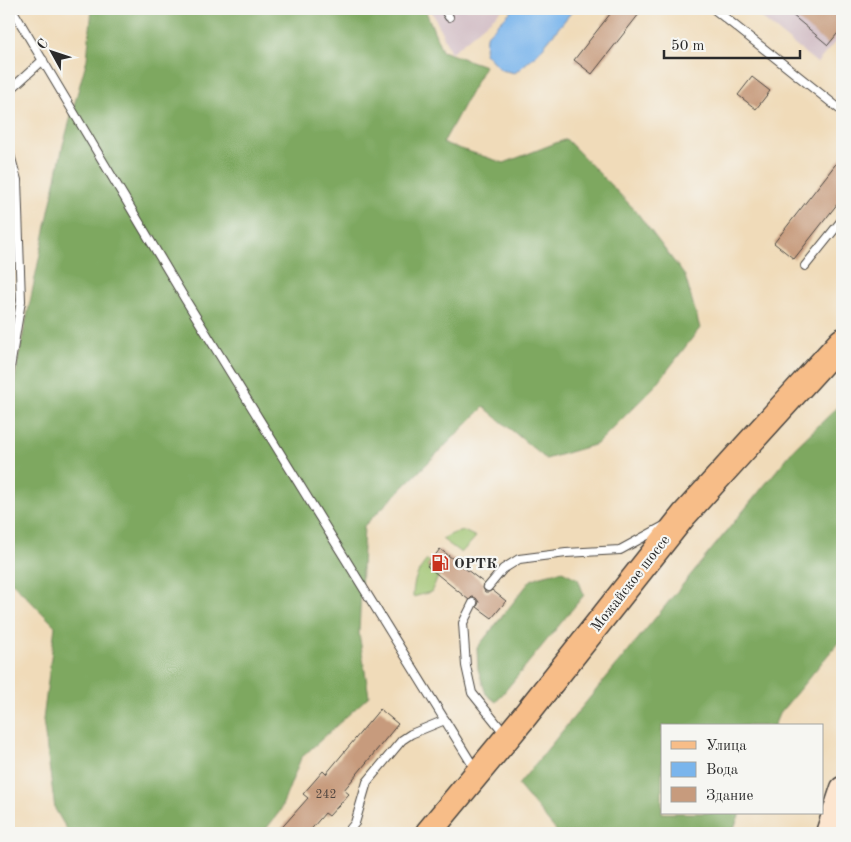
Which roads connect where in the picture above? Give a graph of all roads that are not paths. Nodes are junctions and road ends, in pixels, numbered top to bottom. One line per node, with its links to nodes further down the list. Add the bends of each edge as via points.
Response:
1 (12, 9): 5 (lane)
2 (444, 9): 4 (lane)
3 (714, 9): 7 (lane)
4 (450, 17)
5 (42, 60): 6 (lane); 16 (lane)
6 (9, 91)
7 (842, 110)
8 (9, 151): 12 (lane, via 17,180 21,301)
9 (842, 220): 10 (lane)
10 (805, 266)
11 (842, 342): 13 (main road, Можайское шоссе)
12 (9, 374)
13 (684, 515): 14 (lane, via 620,550 519,558 503,569); 17 (main road, Можайское шоссе)
14 (488, 587)
15 (473, 603): 17 (lane, via 463,623 466,666 472,693)
16 (445, 720): 18 (lane); 20 (lane, via 402,740 367,782 355,823)
17 (507, 737): 18 (main road, Можайское шоссе)
18 (478, 773): 21 (main road, Можайское шоссе)
19 (842, 788): 22 (main road)
20 (347, 833)
21 (428, 833)
22 (827, 833)

